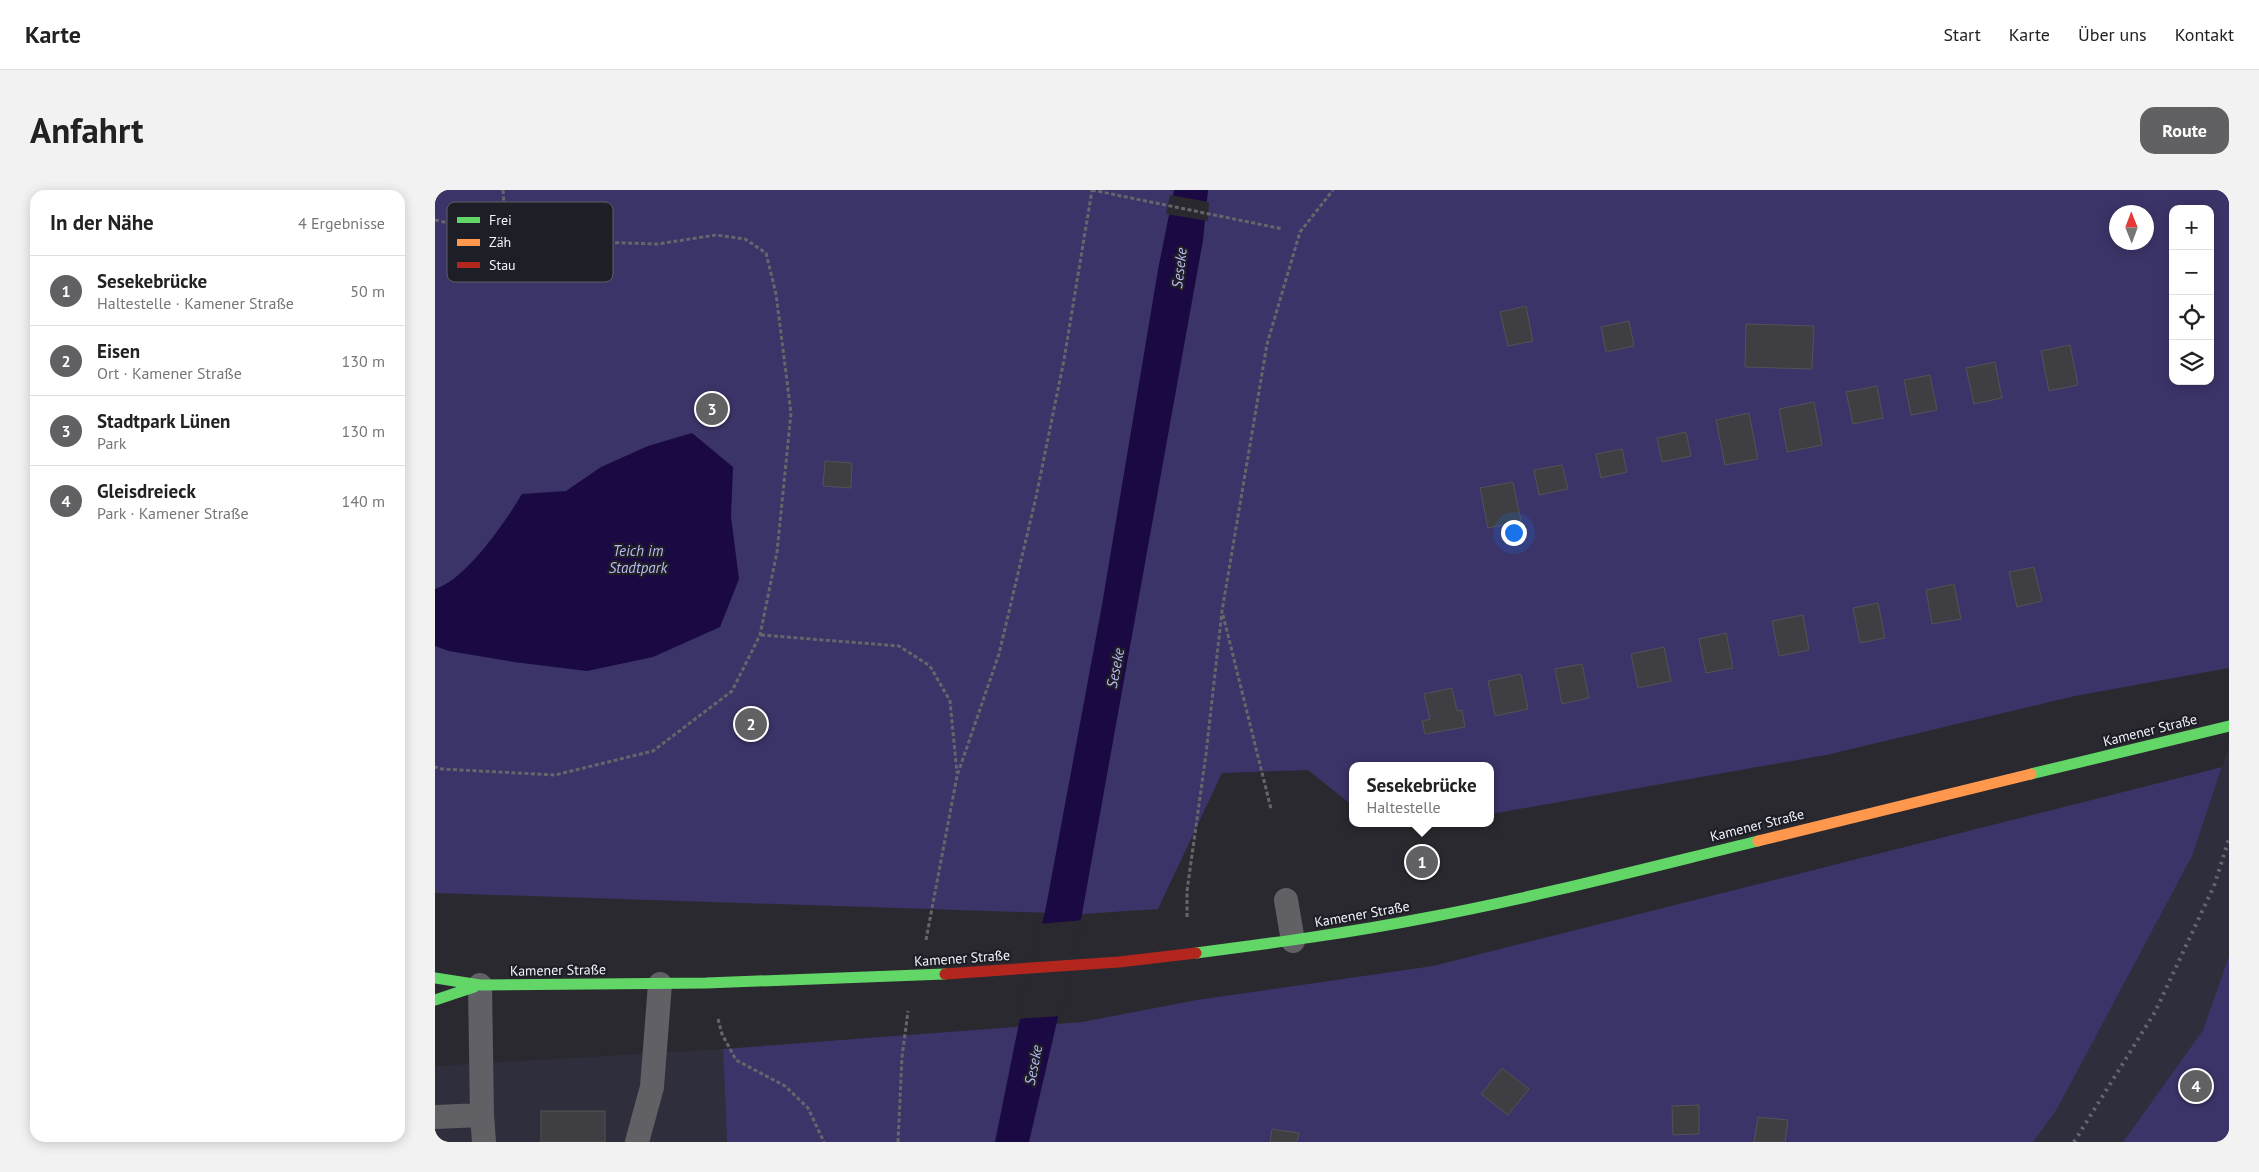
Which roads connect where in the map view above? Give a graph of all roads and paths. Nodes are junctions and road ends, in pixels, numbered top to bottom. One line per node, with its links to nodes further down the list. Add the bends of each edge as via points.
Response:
1 (1092, 190): 3 (path); 9 (path, via 1037,497 999,654)
2 (1333, 190): 5 (path, via 1300,232 1267,344)
3 (1283, 229)
4 (613, 241): 6 (path, via 658,244 716,235 745,239 766,253 776,294 791,413 777,552)
5 (1222, 611): 10 (path); 12 (path, via 1187,891)
6 (760, 635): 8 (path, via 732,691 653,751 555,775); 9 (path, via 899,646 930,666 950,701)
7 (2229, 726): 13 (main road, Kamener Straße, via 1586,882 1426,918)
8 (435, 766)
9 (957, 776): 14 (path)
10 (1271, 809)
11 (1285, 900): 13 (lane)
12 (1187, 922)
13 (1293, 940): 14 (main road, Kamener Straße, via 1119,962)
14 (919, 976): 16 (main road, Kamener Straße); 25 (path, via 907,1015)
15 (435, 978): 18 (main road, Kamener Straße)
16 (706, 983): 17 (main road, Kamener Straße); 24 (path, via 722,1034 736,1060 785,1086 808,1108)
17 (660, 984): 18 (main road, Kamener Straße); 23 (lane, via 652,1087)
18 (480, 985): 19 (main road, Kamener Straße); 20 (lane)
19 (435, 1000)
20 (482, 1115): 21 (lane); 22 (lane)
21 (435, 1117)
22 (483, 1142)
23 (637, 1142)
24 (824, 1142)
25 (898, 1142)

